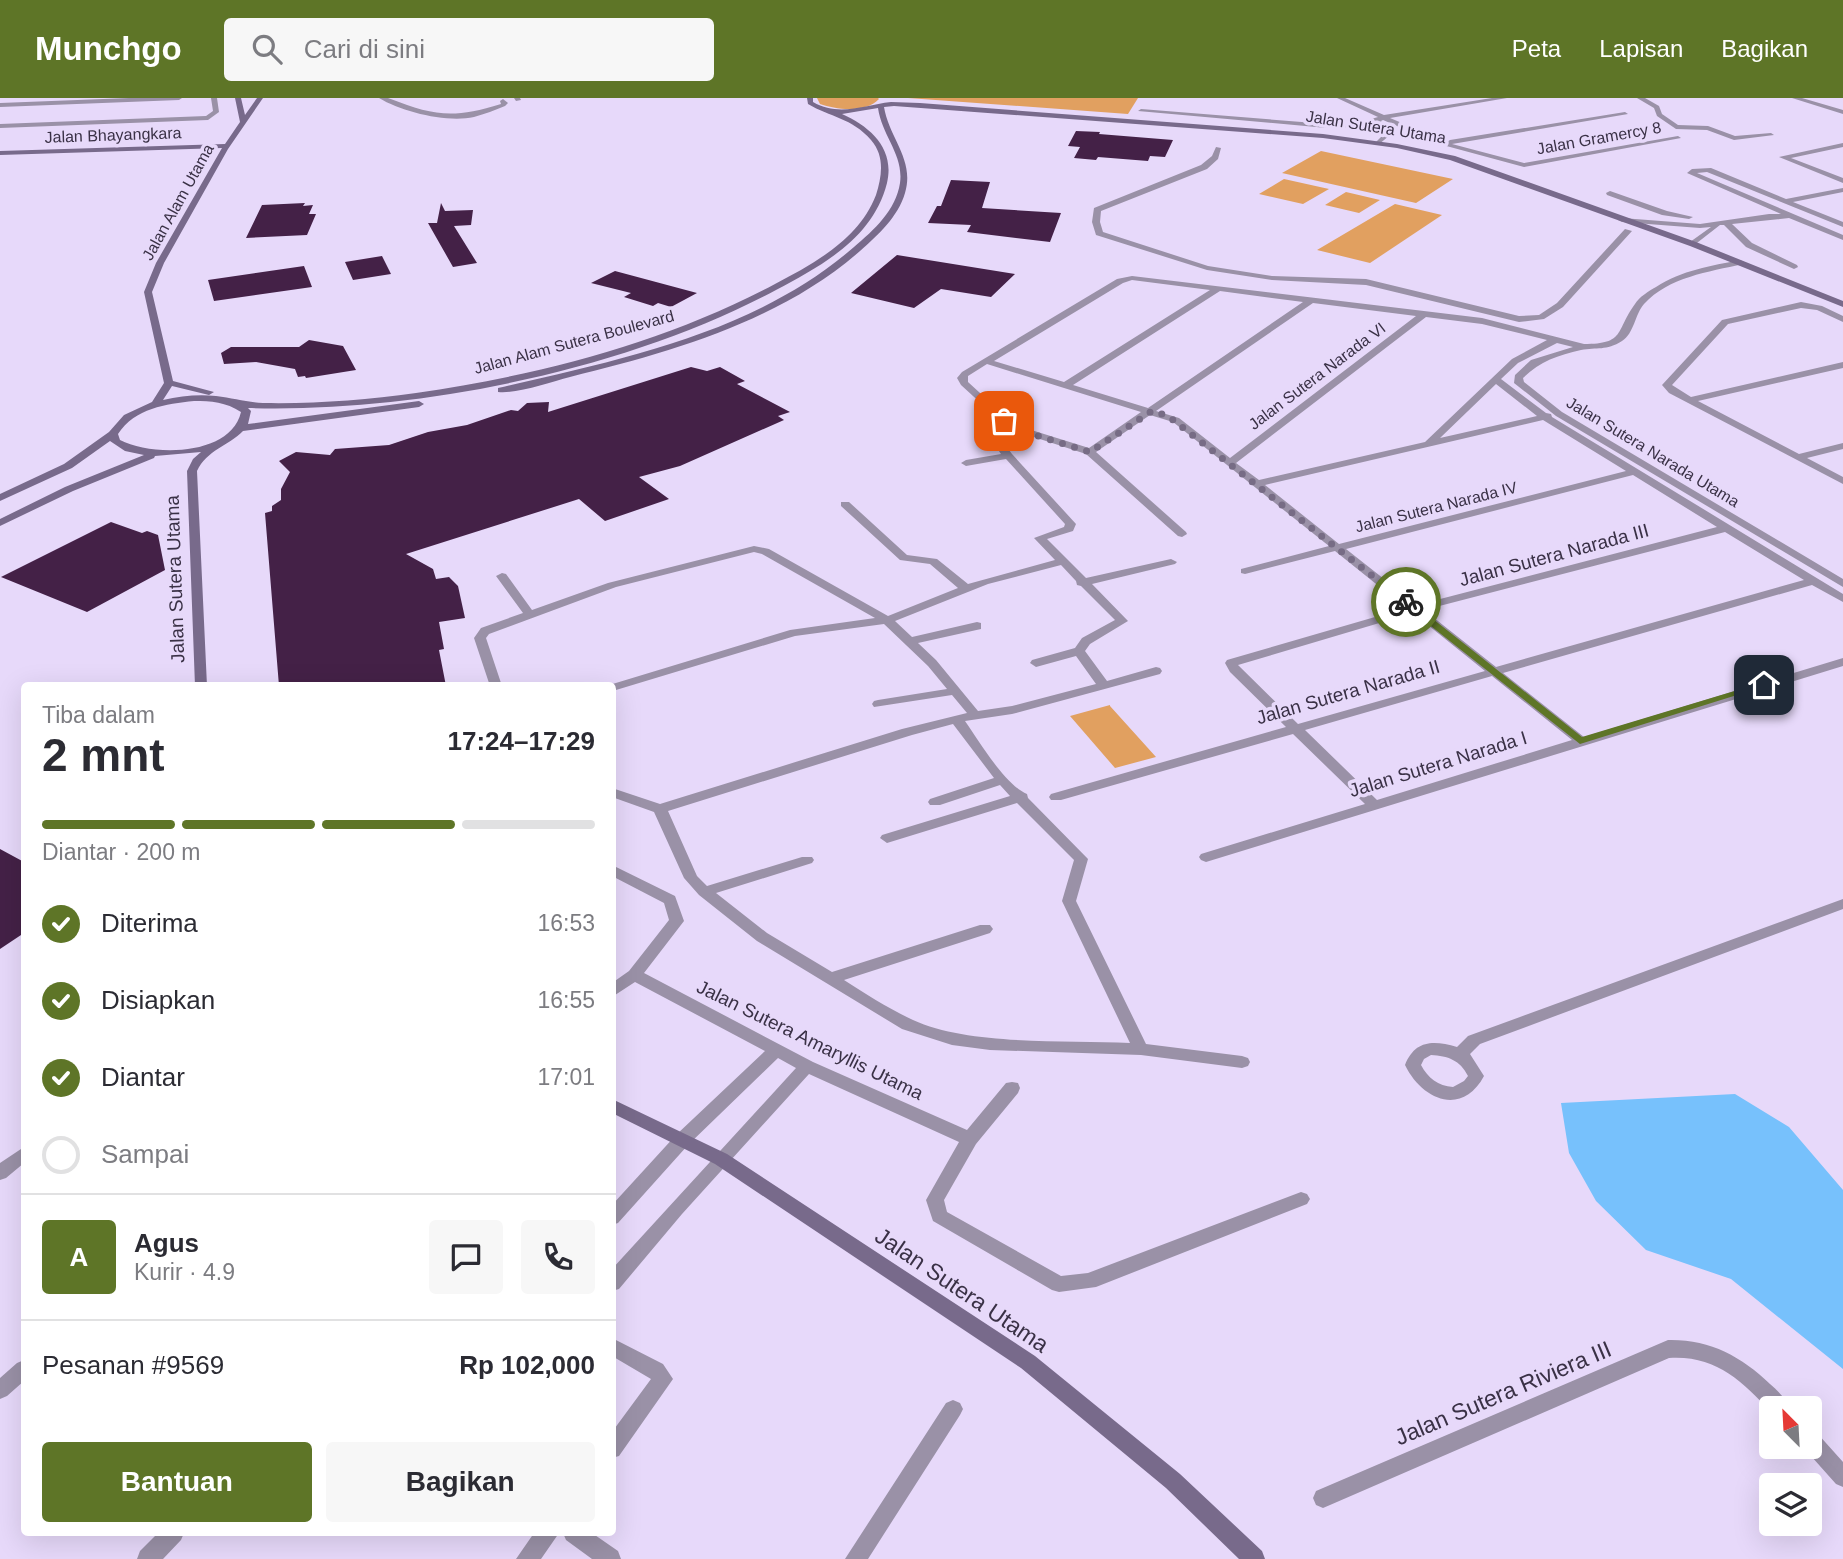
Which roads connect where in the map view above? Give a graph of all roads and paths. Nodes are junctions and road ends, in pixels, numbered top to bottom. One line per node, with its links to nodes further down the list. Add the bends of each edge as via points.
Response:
1 (179, 98): 15 (street)
2 (214, 98): 22 (street, via 215,115 199,118)
3 (237, 98): 21 (main road)
4 (260, 98): 21 (main road, Jalan Alam Utama)
5 (408, 98): 12 (street)
6 (810, 98): 16 (main road, Jalan Alam Sutera Boulevard, via 810,103)
7 (1340, 98): 20 (street)
8 (1504, 98): 20 (street)
9 (1640, 98): 23 (street, via 1657,107 1676,127 1708,128 1734,138)
10 (1795, 98): 18 (street)
11 (1811, 98): 18 (street)
12 (385, 99): 13 (street, via 447,117 503,105)
13 (501, 99)
14 (886, 102): 16 (main road, Jalan Sutera Utama, via 861,111); 26 (main road, Jalan Sutera Utama, via 1143,120); 69 (main road, Jalan Alam Sutera Boulevard, via 884,124 901,151 904,169 896,206 858,250 775,303 667,347 565,377 414,405)
15 (0, 105)
16 (825, 110): 65 (main road, Jalan Alam Sutera Boulevard, via 863,126 876,140 886,164 876,204 844,244 766,293 676,332 503,380 381,400)
17 (1141, 111): 20 (street, via 1327,126)
18 (1842, 111)
19 (1625, 114): 25 (street)
20 (1380, 119): 25 (street); 26 (street, via 1387,135)
21 (243, 121): 28 (main road, Jalan Alam Utama)
22 (0, 126)
23 (1771, 135)
24 (1678, 138): 25 (street, Jalan Gramercy 8, via 1524,164)
25 (1441, 143)
26 (1378, 144): 40 (main road, Jalan Sutera Utama, via 1464,162)
27 (1843, 145): 31 (street, via 1783,157)
28 (226, 147): 30 (main road, Jalan Bhayangkara); 60 (main road, Jalan Alam Utama, via 148,292)
29 (1219, 148): 43 (street, via 1211,161 1189,174 1097,210 1100,233 1207,268 1272,278 1366,282 1519,319 1541,317 1560,305)
30 (0, 154)
31 (1843, 181)
32 (1843, 190): 34 (street)
33 (1610, 193): 41 (street, via 1673,216)
34 (1786, 201): 35 (street); 35 (street, via 1708,170 1691,173); 39 (street)
35 (1778, 210): 37 (street); 38 (street)
36 (1843, 213): 39 (street)
37 (1769, 216): 38 (street); 41 (street)
38 (1793, 217): 39 (street); 44 (street)
39 (1824, 217): 42 (street)
40 (1620, 220): 41 (street, via 1688,226); 45 (main road, Jalan Sutera Utama)
41 (1728, 223): 45 (street, via 1704,233); 47 (street, via 1749,245)
42 (1843, 225)
43 (1628, 231)
44 (1843, 238)
45 (1693, 244): 46 (main road, Jalan Sutera Utama)
46 (1740, 262): 48 (main road, Jalan Sutera Utama); 49 (street)
47 (1794, 267)
48 (1753, 268): 49 (street); 52 (main road, Jalan Sutera Utama)
49 (1672, 282): 56 (street, via 1639,304 1622,338 1603,347)
50 (1218, 289): 51 (street); 57 (street, via 1132,278 1120,281); 61 (street)
51 (1311, 300): 53 (street); 66 (street)
52 (1843, 304)
53 (1424, 314): 55 (street, via 1482,321); 80 (street, Jalan Sutera Narada VI)
54 (1843, 319): 62 (street, via 1819,309 1794,306 1722,324 1667,385)
55 (1555, 340): 56 (street); 59 (street, via 1524,355)
56 (1584, 347): 67 (street, Jalan Sutera Narada Utama, via 1534,362 1518,377 1525,390)
57 (986, 360): 61 (street); 75 (street, via 962,378 1004,421)
58 (1843, 365): 62 (street)
59 (1496, 380): 68 (street, Jalan Sutera Narada Utama); 73 (street)
60 (169, 383): 63 (main road); 65 (main road)
61 (1066, 385): 66 (street)
62 (1690, 400): 78 (street)
63 (156, 404): 64 (main road, Jalan Alam Sutera Boulevard, via 203,398); 71 (main road, via 126,418)
64 (239, 405): 65 (main road, Jalan Alam Sutera Boulevard); 69 (main road, via 246,411)
65 (278, 406)
66 (1152, 411): 75 (street); 80 (street, via 1176,420)
67 (1559, 414): 68 (street); 97 (street, Jalan Sutera Narada Utama)
68 (1545, 417): 73 (street); 82 (street, Jalan Sutera Narada Utama)
69 (242, 428): 72 (main road)
70 (988, 428): 77 (street)
71 (113, 434): 76 (main road, via 123,448); 85 (main road, via 68,466)
72 (221, 441): 76 (main road, via 180,453); 81 (main road, Jalan Sutera Utama)
73 (1429, 443): 84 (street)
74 (1843, 446): 78 (street)
75 (1090, 452): 89 (street)
76 (156, 454): 81 (main road); 87 (main road)
77 (1008, 456): 79 (street); 91 (street, via 1071,524 1069,529 1040,538)
78 (1799, 457): 83 (street)
79 (966, 463)
80 (1229, 463): 84 (street)
81 (184, 467): 110 (main road, Jalan Sutera Utama)
82 (1634, 472): 88 (street, Jalan Sutera Narada Utama); 90 (street, Jalan Sutera Narada IV)
83 (1843, 481)
84 (1256, 484): 90 (street)
85 (0, 498)
86 (845, 504): 98 (street, via 904,558 933,561)
87 (0, 523)
88 (1726, 528): 95 (street, Jalan Sutera Narada Utama); 100 (street, Jalan Sutera Narada III)
89 (1182, 534)
90 (1338, 548): 93 (street, Jalan Sutera Narada IV); 100 (street)
91 (1061, 562): 96 (street); 98 (street)
92 (1171, 562): 96 (street)
93 (1245, 571)
94 (502, 576): 101 (street)
95 (1813, 581): 99 (street, Jalan Sutera Narada Utama); 109 (street, Jalan Sutera Narada II)
96 (1081, 583): 105 (street, via 1122,621 1086,641)
97 (1843, 584)
98 (966, 589): 102 (street)
99 (1843, 599)
100 (1415, 609): 109 (street); 118 (street, Jalan Sutera Narada III, via 1231,663)
101 (529, 614): 102 (street, via 612,585 754,549); 111 (street, via 485,631 480,638)
102 (887, 620): 104 (street); 112 (street, via 786,635)
103 (977, 626): 104 (street)
104 (910, 641): 114 (street)
105 (1079, 651): 107 (street); 113 (street)
106 (1843, 662): 119 (street, Jalan Sutera Narada I)
107 (1036, 663)
108 (1156, 671): 113 (street)
109 (1493, 671): 118 (street, Jalan Sutera Narada II); 119 (street)
110 (201, 682)
111 (495, 682)
112 (616, 686)
113 (1104, 686): 116 (street)
114 (956, 691): 115 (street); 116 (street)
115 (877, 704)
116 (975, 715): 117 (street)
117 (956, 719): 120 (street); 126 (street)
118 (1292, 728): 123 (street, Jalan Sutera Narada II); 125 (street)
119 (1580, 740): 125 (street, Jalan Sutera Narada I)
120 (1002, 780): 122 (street); 124 (street)
121 (616, 793): 126 (street)
122 (1022, 797): 127 (street); 138 (street, via 1081,859 1069,901)
123 (1056, 797)
124 (935, 802)
125 (1374, 804): 128 (street, Jalan Sutera Narada I)
126 (660, 809): 131 (street, via 691,878)
127 (887, 838)
128 (1206, 857)
129 (807, 860): 131 (street)
130 (616, 872): 134 (street, via 663,895 675,908 675,926)
131 (704, 892): 135 (street, via 762,937)
132 (1839, 910): 139 (street, via 1474,1040)
133 (985, 929): 135 (street)
134 (634, 975): 136 (street); 137 (street, Jalan Sutera Amaryllis Utama)
135 (832, 978): 138 (street, via 908,1025 952,1039)
136 (616, 989)
137 (777, 1049): 141 (street, Jalan Sutera Amaryllis Utama); 145 (street)
138 (1141, 1049): 140 (street)
139 (1460, 1054)
140 (1242, 1062)
141 (807, 1066): 144 (street, Jalan Sutera Amaryllis Utama); 146 (street)
142 (1012, 1088): 144 (street)
143 (616, 1107): 145 (main road, Jalan Sutera Utama)
144 (970, 1139): 147 (street, via 935,1200 939,1216 1059,1284 1089,1281)
145 (682, 1140): 146 (main road, Jalan Sutera Utama); 148 (street)
146 (721, 1158): 149 (street); 166 (main road, Jalan Sutera Utama, via 1028,1362 1173,1481)
147 (1301, 1199)
148 (616, 1214)
149 (616, 1278)
150 (616, 1348): 155 (street, via 659,1372 663,1379)
151 (21, 1372): 152 (street)
152 (0, 1390)
153 (1769, 1396): 158 (street, Jalan Sutera Riviera III, via 1728,1362 1706,1351 1668,1349)
154 (953, 1409): 165 (street)
155 (616, 1443)
156 (1822, 1453): 157 (street)
157 (1843, 1477)
158 (1323, 1498)
159 (170, 1536): 162 (street)
160 (546, 1536): 163 (street)
161 (578, 1536): 164 (street)
162 (148, 1559)
163 (527, 1559)
164 (610, 1559)
165 (856, 1559)
166 (1254, 1559)

